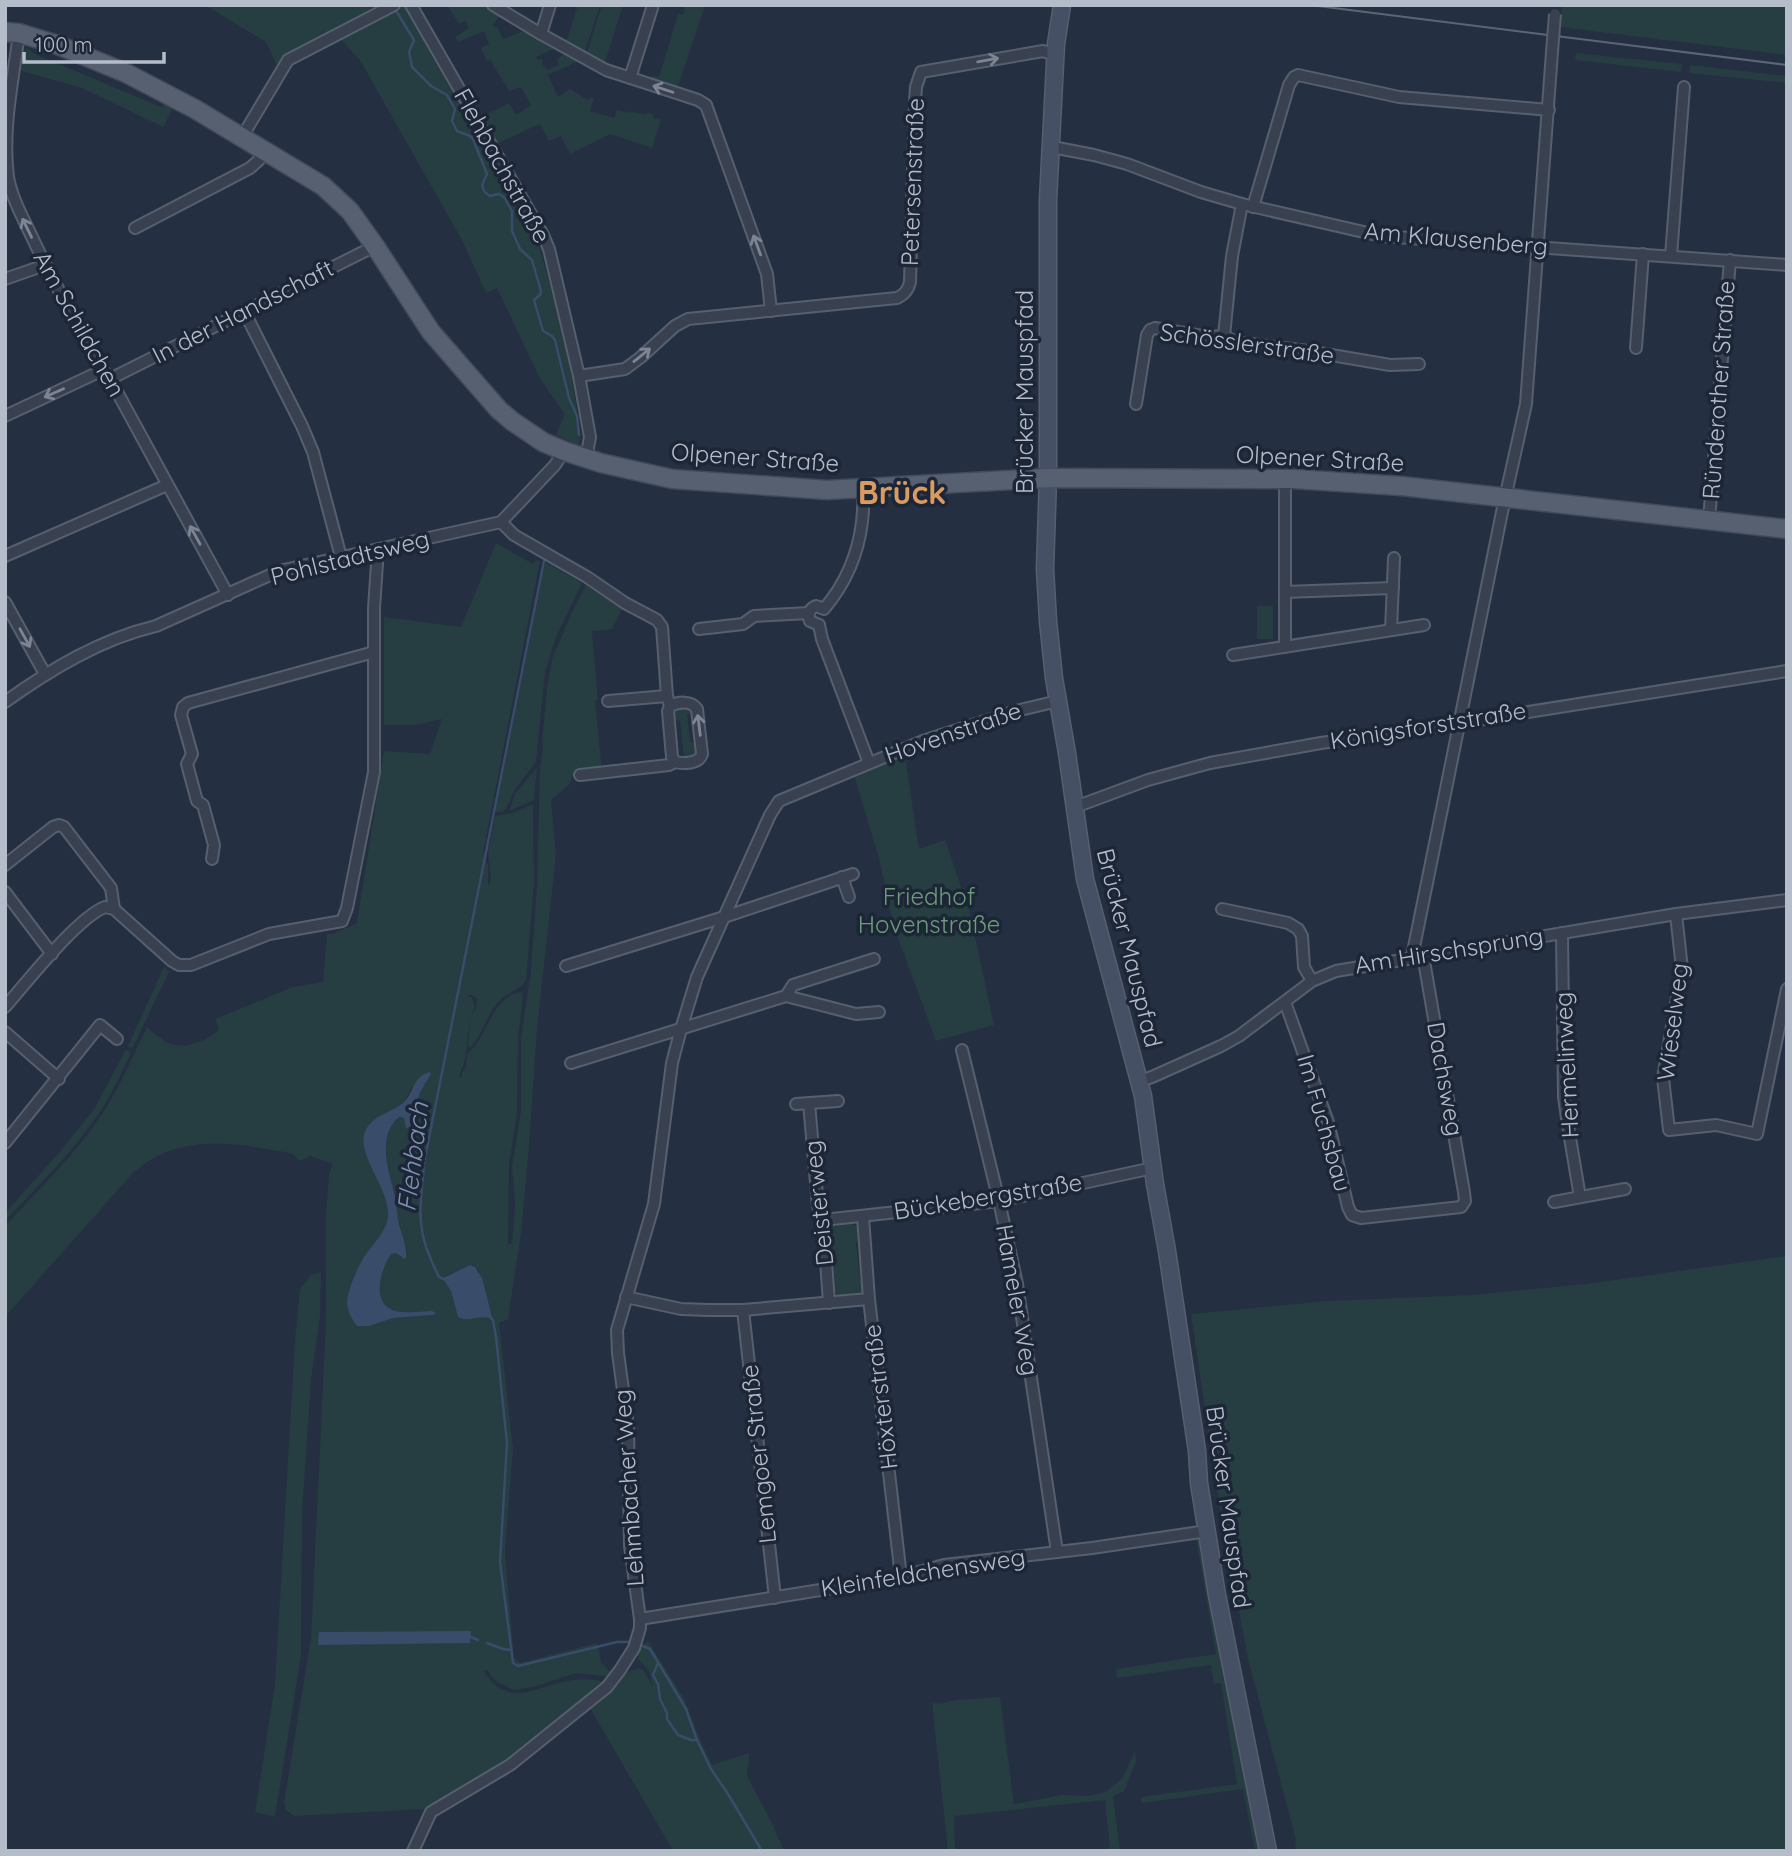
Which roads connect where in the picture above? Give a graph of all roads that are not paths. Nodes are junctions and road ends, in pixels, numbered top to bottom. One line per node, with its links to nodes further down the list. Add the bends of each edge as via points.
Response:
1 (411, 5): 34 (street, Flehbachstraße, via 543,234)
2 (493, 5): 9 (street)
3 (550, 5): 9 (street)
4 (653, 5): 11 (street)
5 (1062, 5): 10 (main road, Brücker Mauspfad)
6 (392, 6): 14 (street, via 288,60)
7 (1556, 10): 13 (street, bridge)
8 (12, 32): 14 (main road, Olpener Straße, via 126,73); 17 (street, Am Schildchen)
9 (541, 34): 11 (street)
10 (1055, 58): 15 (main road, Brücker Mauspfad); 29 (street, Petersenstraße, one-way to 10, via 897,298 908,289 915,102 921,72 1042,51)
11 (630, 79): 29 (street, one-way to 11, via 767,274 707,107)
12 (1684, 87): 23 (street)
13 (1549, 110): 18 (street, via 1399,97 1298,75 1289,85); 21 (street)
14 (242, 137): 16 (main road, Olpener Straße)
15 (1052, 147): 18 (street, Am Klausenberg, via 1127,164); 39 (main road, Brücker Mauspfad)
16 (265, 151): 19 (street, via 250,168); 20 (main road, Olpener Straße, via 323,186 350,211)
17 (7, 180): 25 (street, Am Schildchen, one-way to 17)
18 (1248, 205): 21 (street, Am Klausenberg, via 1381,236); 30 (street, via 1232,256)
19 (135, 228)
20 (375, 246): 28 (street, In der Handschaft); 37 (main road, Olpener Straße, via 431,332 481,390 512,421)
21 (1537, 246): 22 (street, Am Klausenberg); 43 (street, via 1528,388)
22 (1643, 254): 23 (street, Am Klausenberg); 31 (street)
23 (1671, 256): 24 (street, Am Klausenberg)
24 (1730, 260): 26 (street, Am Klausenberg); 44 (street, Ründerother Straße)
25 (45, 265): 27 (street); 33 (street, Am Schildchen)
26 (1787, 265)
27 (5, 279)
28 (244, 311): 33 (street, In der Handschaft); 49 (street, via 313,452)
29 (771, 311): 34 (street, Petersenstraße, one-way to 29, via 625,369 688,319)
30 (1224, 336): 32 (street, Schösslerstraße, via 1236,342 1390,365); 35 (street, Schösslerstraße, via 1150,330)
31 (1636, 348)
32 (1419, 363)
33 (107, 374): 36 (street, In der Handschaft, one-way to 36); 41 (street, Am Schildchen)
34 (579, 376): 38 (street, Flehbachstraße, via 590,437)
35 (1136, 404)
36 (5, 416)
37 (564, 451): 38 (main road, Olpener Straße); 45 (street)
38 (586, 459): 42 (main road, Olpener Straße, via 672,479 827,490)
39 (1048, 478): 40 (main road, Olpener Straße); 42 (main road, Olpener Straße); 68 (main road, Brücker Mauspfad, via 1046,596)
40 (1285, 479): 43 (main road, Olpener Straße); 52 (street)
41 (167, 485): 48 (street); 53 (street, Am Schildchen, one-way to 41)
42 (860, 488): 55 (street, via 863,512 852,566)
43 (1505, 498): 44 (main road, Olpener Straße); 70 (street)
44 (1709, 520): 46 (main road, Olpener Straße)
45 (501, 522): 47 (street, Pohlstadtsweg); 67 (street, via 514,536 657,620 662,627)
46 (1787, 530)
47 (378, 549): 49 (street, Pohlstadtsweg); 62 (street)
48 (5, 556)
49 (341, 556): 53 (street, Pohlstadtsweg, via 279,571)
50 (1394, 558): 51 (street)
51 (1393, 589): 52 (street); 60 (street)
52 (1285, 592): 61 (street)
53 (228, 595): 65 (street, Pohlstadtsweg)
54 (5, 602): 65 (street, one-way to 65)
55 (824, 609): 56 (street, via 816,606); 57 (street, via 826,619)
56 (809, 612): 57 (street, Hovenstraße, via 810,621); 59 (street, via 754,616 743,624)
57 (819, 625): 72 (street, Hovenstraße)
58 (1424, 625): 60 (street)
59 (699, 629)
60 (1391, 630): 61 (street)
61 (1285, 647): 63 (street)
62 (373, 652): 75 (street, via 183,707 192,754 187,764 197,801 204,805 214,845); 80 (street, via 374,772 342,921 269,934 183,966)
63 (1233, 655)
64 (1787, 671): 70 (street, Königsforststraße)
65 (45, 674): 69 (street, Pohlstadtsweg)
66 (608, 701): 67 (street)
67 (668, 701): 71 (street); 71 (street, one-way to 67, via 696,762 702,754 694,705)
68 (1058, 701): 72 (street, Hovenstraße); 74 (main road, Brücker Mauspfad)
69 (5, 702)
70 (1459, 723): 74 (street, Königsforststraße, via 1210,763); 86 (street)
71 (675, 762): 73 (street)
72 (869, 762): 83 (street, Lehmbacher Weg, via 779,801)
73 (580, 775)
74 (1075, 807): 101 (main road, Brücker Mauspfad, via 1086,886)
75 (212, 859)
76 (5, 865): 80 (street, via 53,827 64,827 111,888)
77 (5, 892): 85 (street)
78 (849, 897): 83 (street, via 848,876)
79 (1787, 900): 82 (street, Am Hirschsprung)
80 (114, 909): 85 (street, via 96,911)
81 (1222, 909): 89 (street, via 1298,929 1304,967)
82 (1676, 914): 84 (street, Am Hirschsprung); 90 (street, Wieselweg, via 1682,969 1663,1078 1669,1130 1716,1125 1757,1134)
83 (724, 917): 88 (street); 95 (street, Lehmbacher Weg, via 697,977)
84 (1562, 933): 86 (street, Am Hirschsprung); 108 (street, Hermelinweg, via 1564,1097)
85 (52, 954): 93 (street)
86 (1418, 956): 89 (street, Am Hirschsprung, via 1336,971); 111 (street, Dachsweg)
87 (874, 959): 91 (street, via 793,985)
88 (566, 966)
89 (1312, 981): 92 (street, Am Hirschsprung)
90 (1787, 989)
91 (786, 996): 94 (street, via 856,1014); 95 (street)
92 (1285, 1002): 101 (street, Am Hirschsprung, via 1221,1046); 111 (street, Im Fuchsbau, via 1328,1122 1352,1215 1361,1218 1439,1210)
93 (5, 1007)
94 (879, 1012)
95 (681, 1029): 99 (street); 114 (street, Lehmbacher Weg, via 671,1063 654,1204)
96 (5, 1032): 100 (street)
97 (117, 1039): 100 (street, via 100,1025)
98 (962, 1050): 109 (street, Hameler Weg)
99 (571, 1063)
100 (59, 1079): 105 (street)
101 (1140, 1080): 106 (main road, Brücker Mauspfad)
102 (838, 1101): 103 (street)
103 (809, 1103): 104 (street); 113 (street, Deisterweg)
104 (796, 1104)
105 (5, 1143)
106 (1153, 1168): 109 (street, Bückebergstraße); 118 (main road, Brücker Mauspfad)
107 (1625, 1189): 108 (street)
108 (1580, 1197): 110 (street)
109 (999, 1201): 112 (street, Bückebergstraße); 119 (street, Hameler Weg, via 1017,1284)
110 (1554, 1202)
111 (1464, 1203)
112 (863, 1217): 113 (street, Bückebergstraße); 115 (street, Höxterstraße)
113 (823, 1220): 116 (street, Deisterweg)
114 (626, 1297): 117 (street, via 681,1309); 122 (street, Lehmbacher Weg, via 617,1339 628,1427 630,1546)
115 (869, 1300): 116 (street); 120 (street, Höxterstraße)
116 (829, 1303): 117 (street)
117 (743, 1310): 121 (street, Lemgoer Straße)
118 (1208, 1531): 119 (street, Kleinfeldchensweg); 124 (main road, Brücker Mauspfad)
119 (1057, 1552): 120 (street, Kleinfeldchensweg, via 944,1565)
120 (901, 1577): 121 (street, Kleinfeldchensweg)
121 (775, 1598): 122 (street, Kleinfeldchensweg)
122 (640, 1619): 123 (street, Lehmbacher Weg, via 636,1644 610,1684 510,1765 431,1812)
123 (413, 1851)
124 (1268, 1851)

